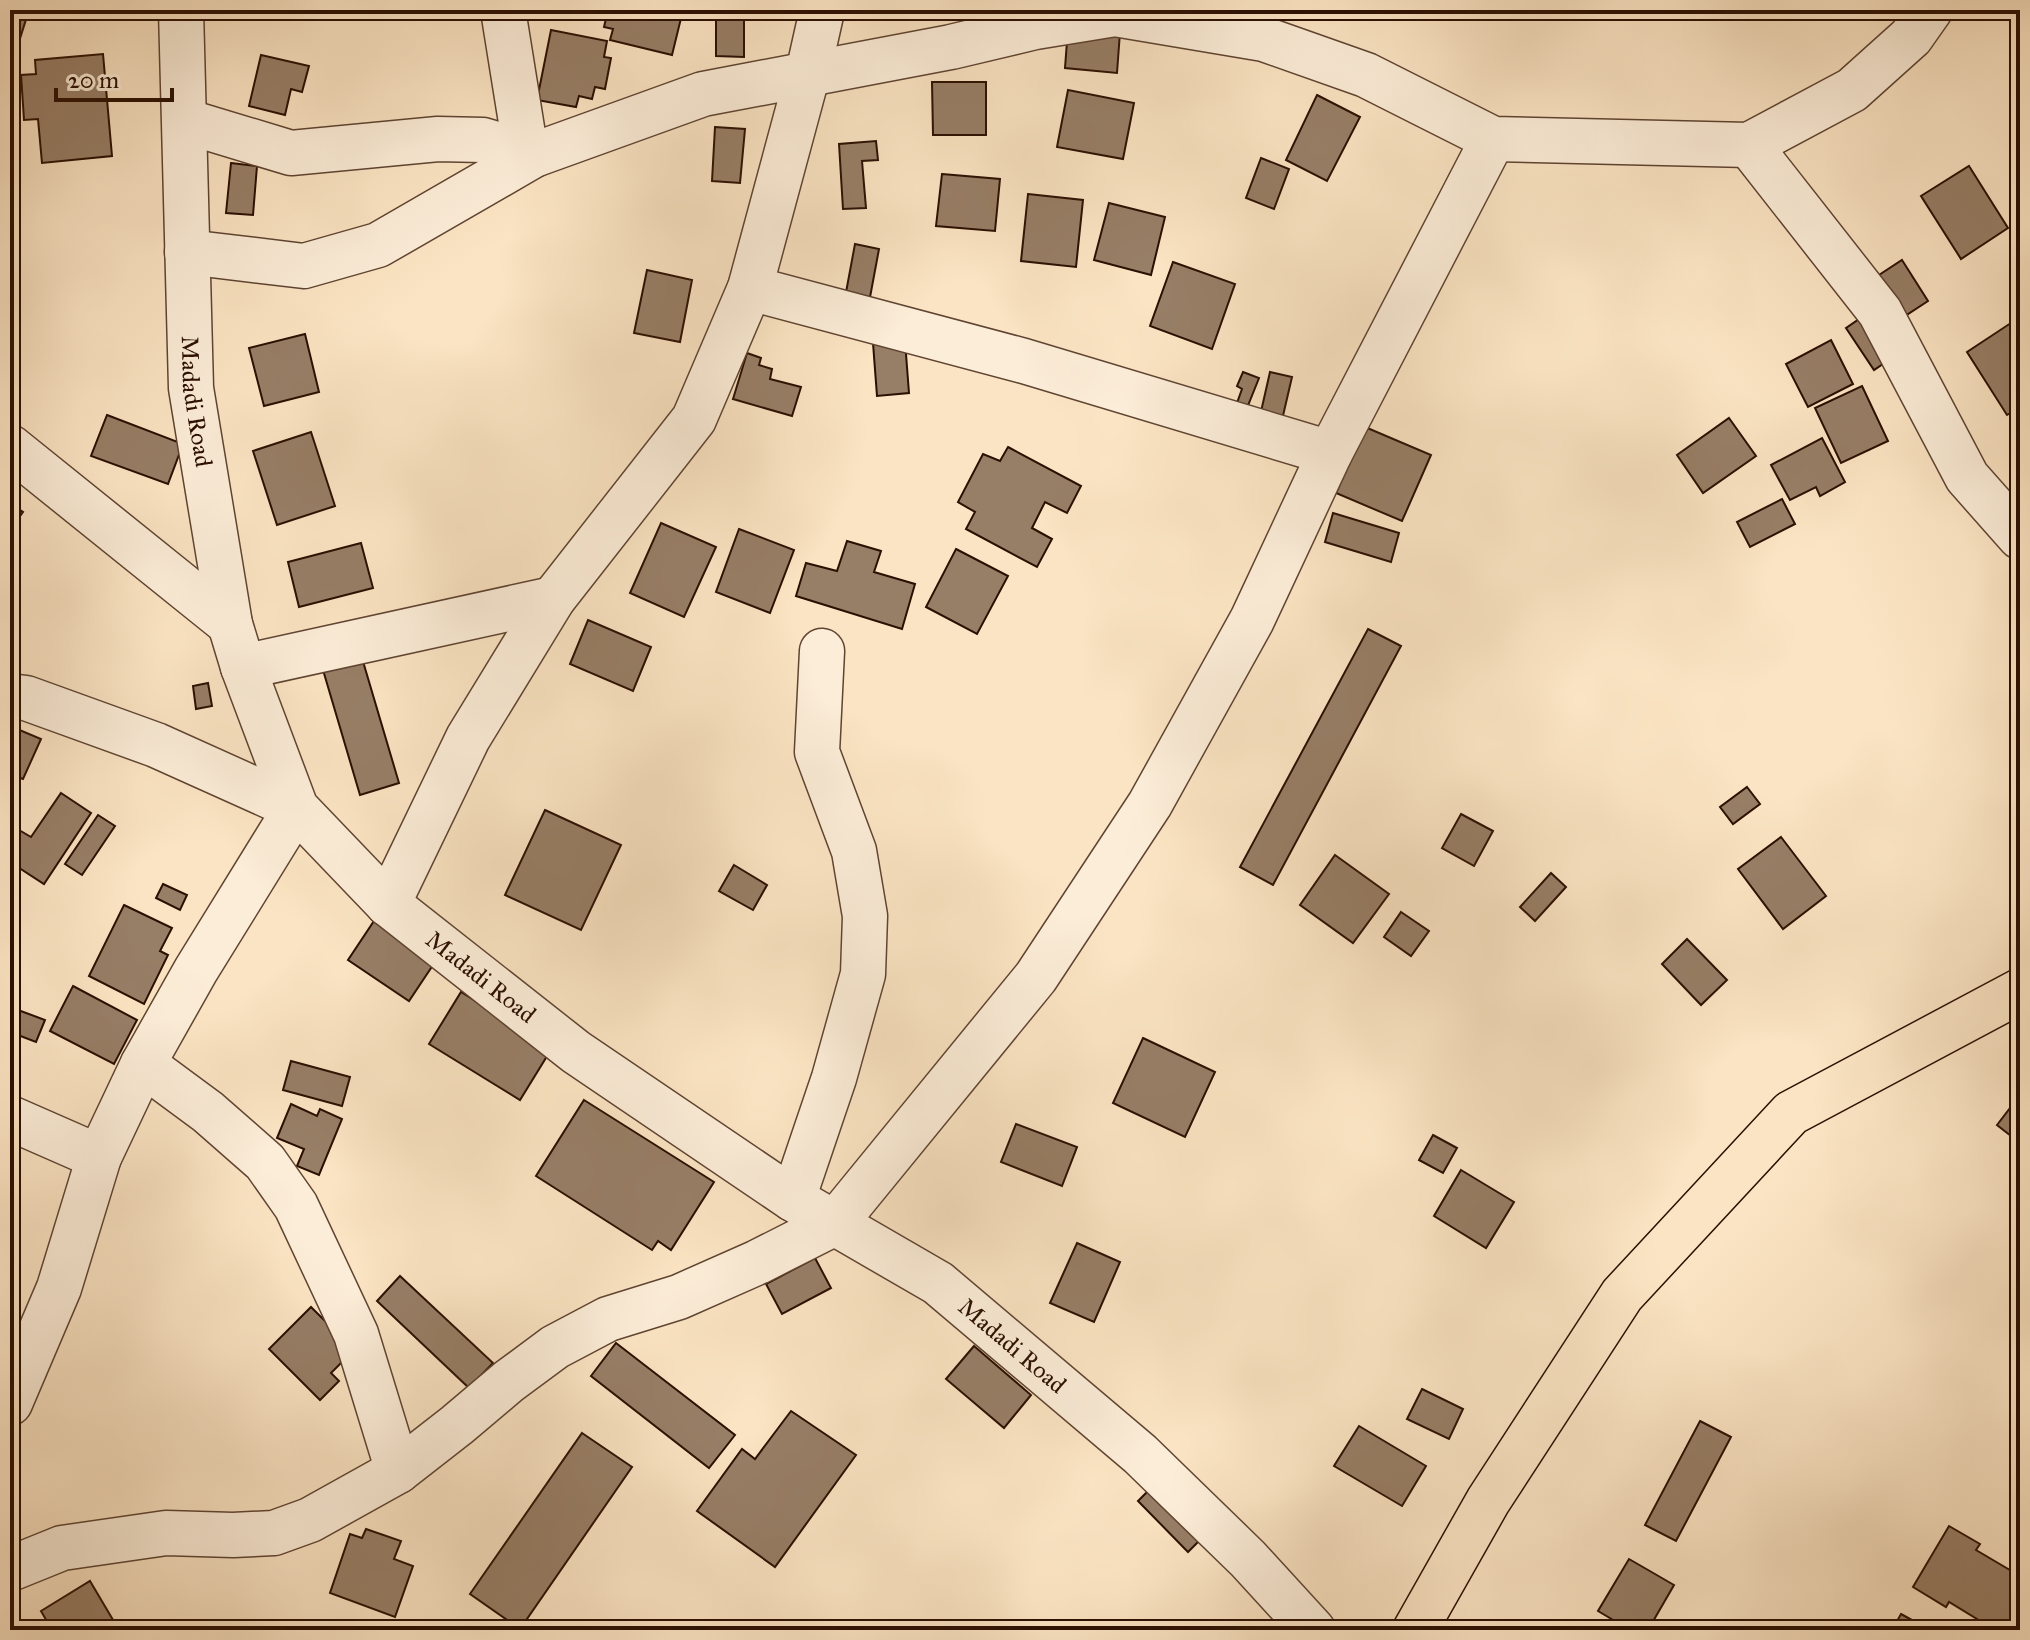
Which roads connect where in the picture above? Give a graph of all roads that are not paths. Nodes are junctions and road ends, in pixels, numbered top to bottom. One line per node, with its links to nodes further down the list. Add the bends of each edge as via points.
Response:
1 (181, 10): 8 (street, Madadi Road)
2 (503, 10): 11 (street)
3 (1930, 10): 10 (street, via 1911,37 1852,90)
4 (820, 12): 6 (street); 7 (street)
5 (1038, 19): 6 (street, via 951,47); 9 (street, via 1115,14 1264,39 1366,75)
6 (871, 62): 7 (street)
7 (808, 73): 11 (street, via 703,94); 13 (street)
8 (185, 121): 11 (street, via 291,153 438,139 483,140); 12 (street, Madadi Road)
9 (1493, 139): 10 (street); 15 (street)
10 (1749, 145): 16 (street, via 1880,312 1967,477)
11 (530, 154): 12 (street, via 378,245 304,266)
12 (187, 252): 18 (street, Madadi Road, via 191,388)
13 (750, 288): 15 (street, via 1024,361); 17 (street, via 694,419)
14 (10, 447): 18 (street)
15 (1330, 453): 29 (street, via 1252,620 1150,804 1036,977)
16 (2020, 537)
17 (553, 599): 20 (street); 23 (street, via 468,738)
18 (230, 624): 20 (street, Madadi Road)
19 (822, 651): 28 (street, via 817,752 854,851 865,916 863,974)
20 (243, 667): 22 (street, Madadi Road)
21 (10, 696): 22 (street, via 156,745)
22 (296, 808): 23 (street, Madadi Road); 25 (street)
23 (388, 904): 28 (street, Madadi Road, via 576,1052)
24 (2017, 995): 34 (main road, via 1791,1113 1622,1295 1488,1501)
25 (143, 1064): 27 (street); 31 (street, via 265,1162 296,1206 356,1334)
26 (10, 1118): 27 (street)
27 (99, 1157): 30 (street, via 59,1288)
28 (793, 1199): 29 (street, Madadi Road)
29 (835, 1223): 31 (street, via 679,1297 608,1319 555,1347); 33 (street, Madadi Road, via 938,1283 1140,1454)
30 (10, 1403)
31 (398, 1471): 32 (street, via 310,1520 274,1533 151,1535 62,1548)
32 (10, 1569)
33 (1313, 1630)
34 (1415, 1630)

